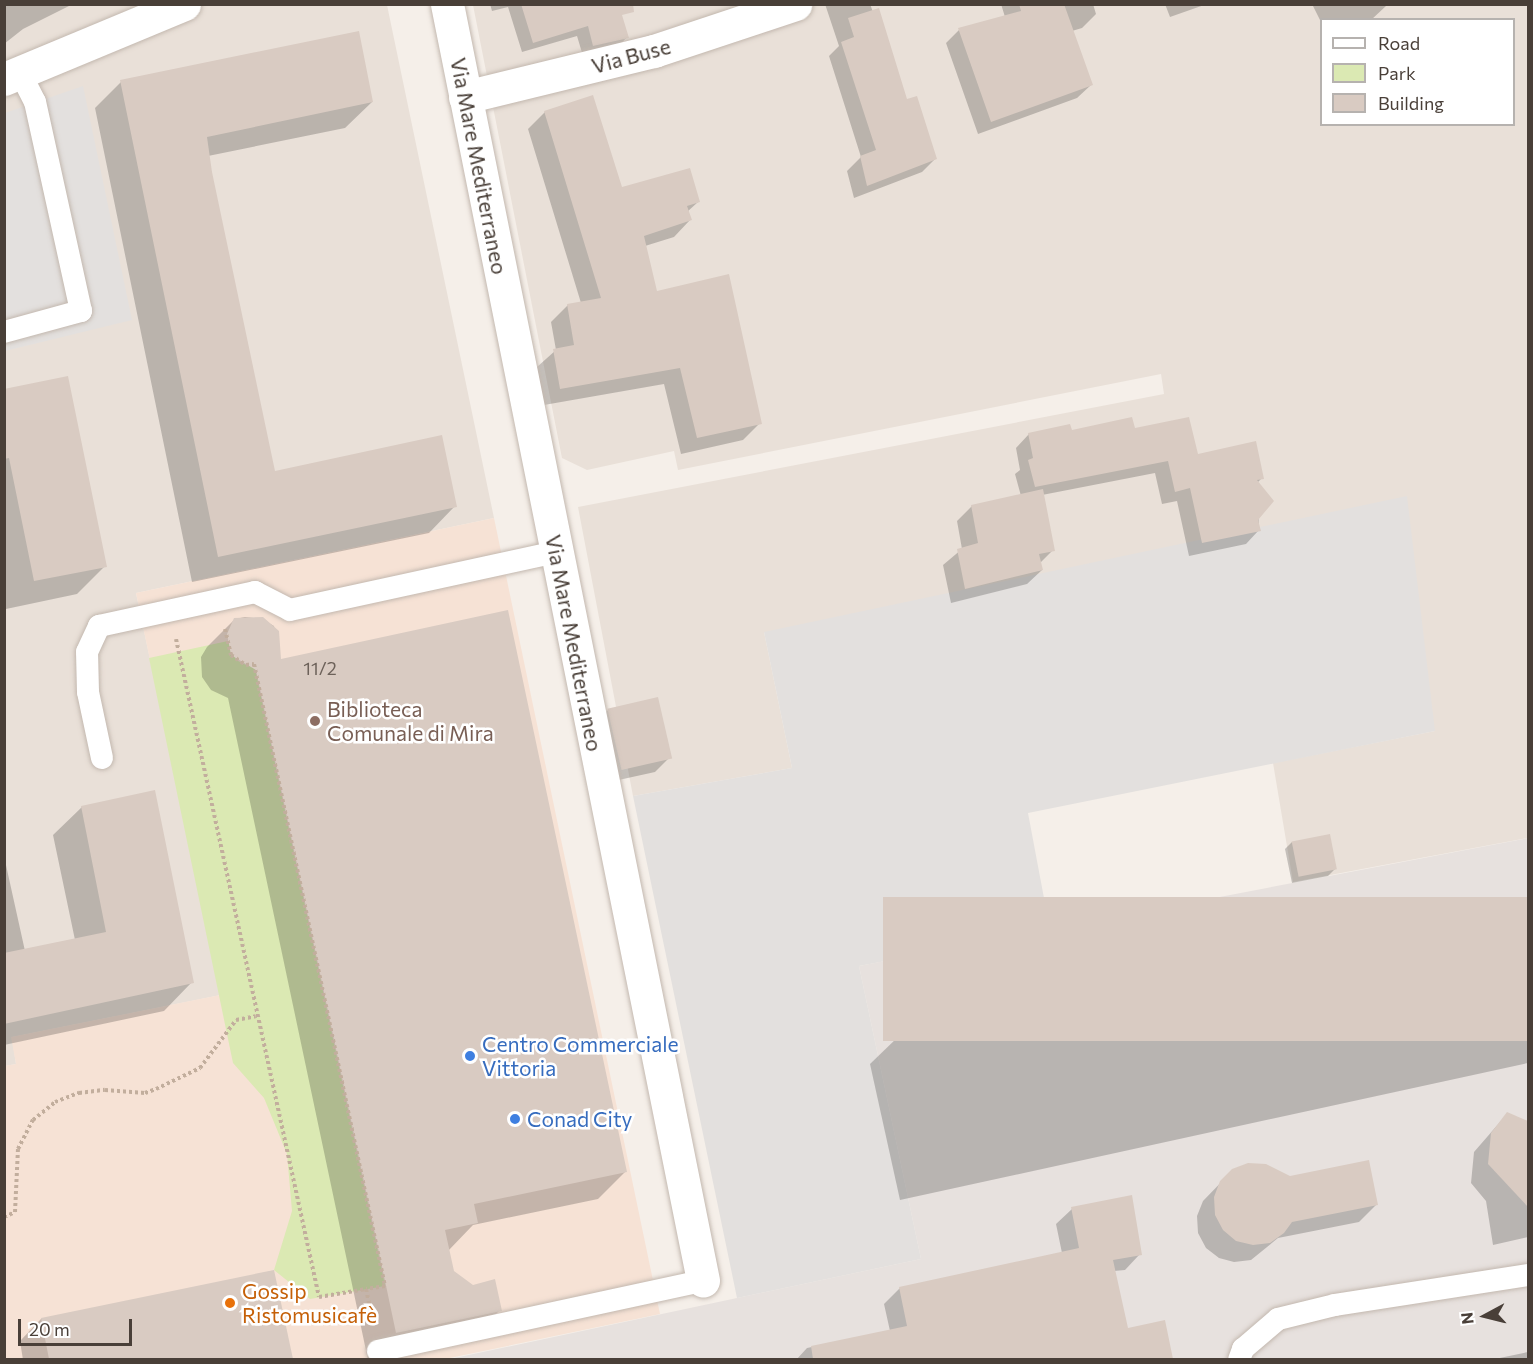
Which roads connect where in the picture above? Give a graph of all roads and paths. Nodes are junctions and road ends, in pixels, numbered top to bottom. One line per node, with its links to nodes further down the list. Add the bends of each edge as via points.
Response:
1 (184, 4): 4 (street)
2 (447, 4): 5 (street, Via Mare Mediterraneo)
3 (795, 4): 5 (street, Via Buse, via 654,51)
4 (12, 75): 6 (lane, via 34,102 81,311)
5 (465, 97): 7 (street, Via Mare Mediterraneo)
6 (4, 332)
7 (556, 552): 8 (lane, via 290,610 255,592); 14 (street, Via Mare Mediterraneo)
8 (211, 601): 9 (lane); 15 (path, via 227,633 231,655 246,665 254,664 386,1286)
9 (170, 612): 10 (lane, via 99,626 87,652 88,692); 11 (path)
10 (102, 758)
11 (256, 1016): 12 (path, via 236,1020 200,1068 156,1089 145,1093 79,1093 56,1102 33,1120 18,1149 15,1212); 15 (path, via 319,1297)
12 (4, 1217)
13 (1528, 1275): 17 (lane, via 1335,1305 1278,1319 1243,1349)
14 (703, 1281): 16 (lane)
15 (366, 1289): 16 (path)
16 (378, 1351)
17 (1239, 1359)

